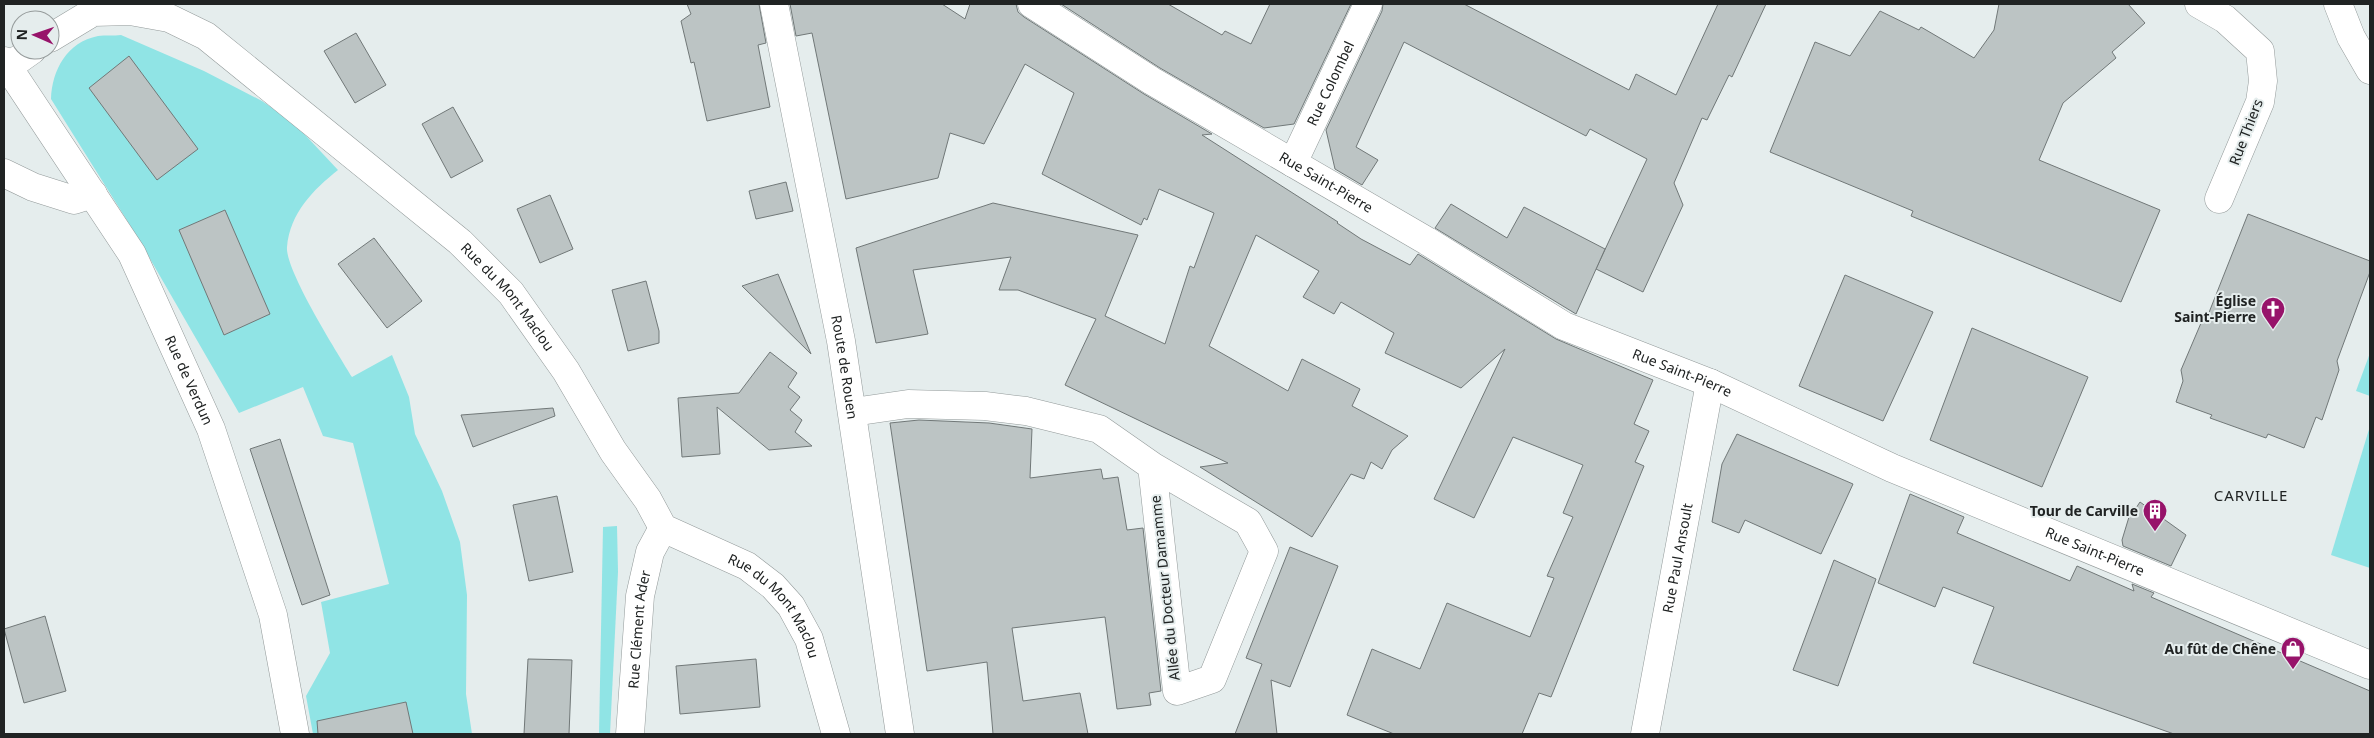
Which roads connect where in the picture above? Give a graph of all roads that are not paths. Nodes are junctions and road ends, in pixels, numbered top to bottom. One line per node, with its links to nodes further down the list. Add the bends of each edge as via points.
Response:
1 (774, 4): 14 (street, Route de Rouen, via 834,303)
2 (1032, 4): 9 (street, Rue Saint-Pierre, via 1152,81)
3 (1368, 4): 9 (street, Rue Colombel)
4 (2199, 4): 12 (street, Rue Thiers, via 2225,19 2260,51 2263,81 2260,102)
5 (2338, 4): 8 (street, via 2351,37)
6 (60, 32): 16 (street, Rue du Mont Maclou, via 93,12 130,11 169,18 206,36 460,242 511,293 566,371 613,452 648,500)
7 (6, 64): 11 (street, Rue de Verdun)
8 (2370, 70)
9 (1293, 163): 13 (street, Rue Saint-Pierre, via 1564,326)
10 (4, 173): 11 (street, via 33,187 74,200)
11 (93, 194): 18 (street, Rue de Verdun, via 132,254 211,429 273,615)
12 (2219, 199)
13 (1710, 383): 17 (street, Rue Saint-Pierre, via 1892,468); 22 (street, Rue Paul Ansoult)
14 (852, 412): 15 (street, Allée du Docteur Damamme, via 908,404 1026,410 1099,429); 21 (street, Route de Rouen)
15 (1152, 466): 15 (street, Allée du Docteur Damamme, via 1248,522 1264,551 1212,679 1177,691)
16 (662, 528): 19 (street, Rue Clément Ader, via 650,552 640,596); 20 (street, Rue du Mont Maclou, via 747,566 773,586 791,606 810,639)
17 (2370, 665)
18 (295, 734)
19 (630, 734)
20 (836, 734)
21 (900, 734)
22 (1645, 734)

